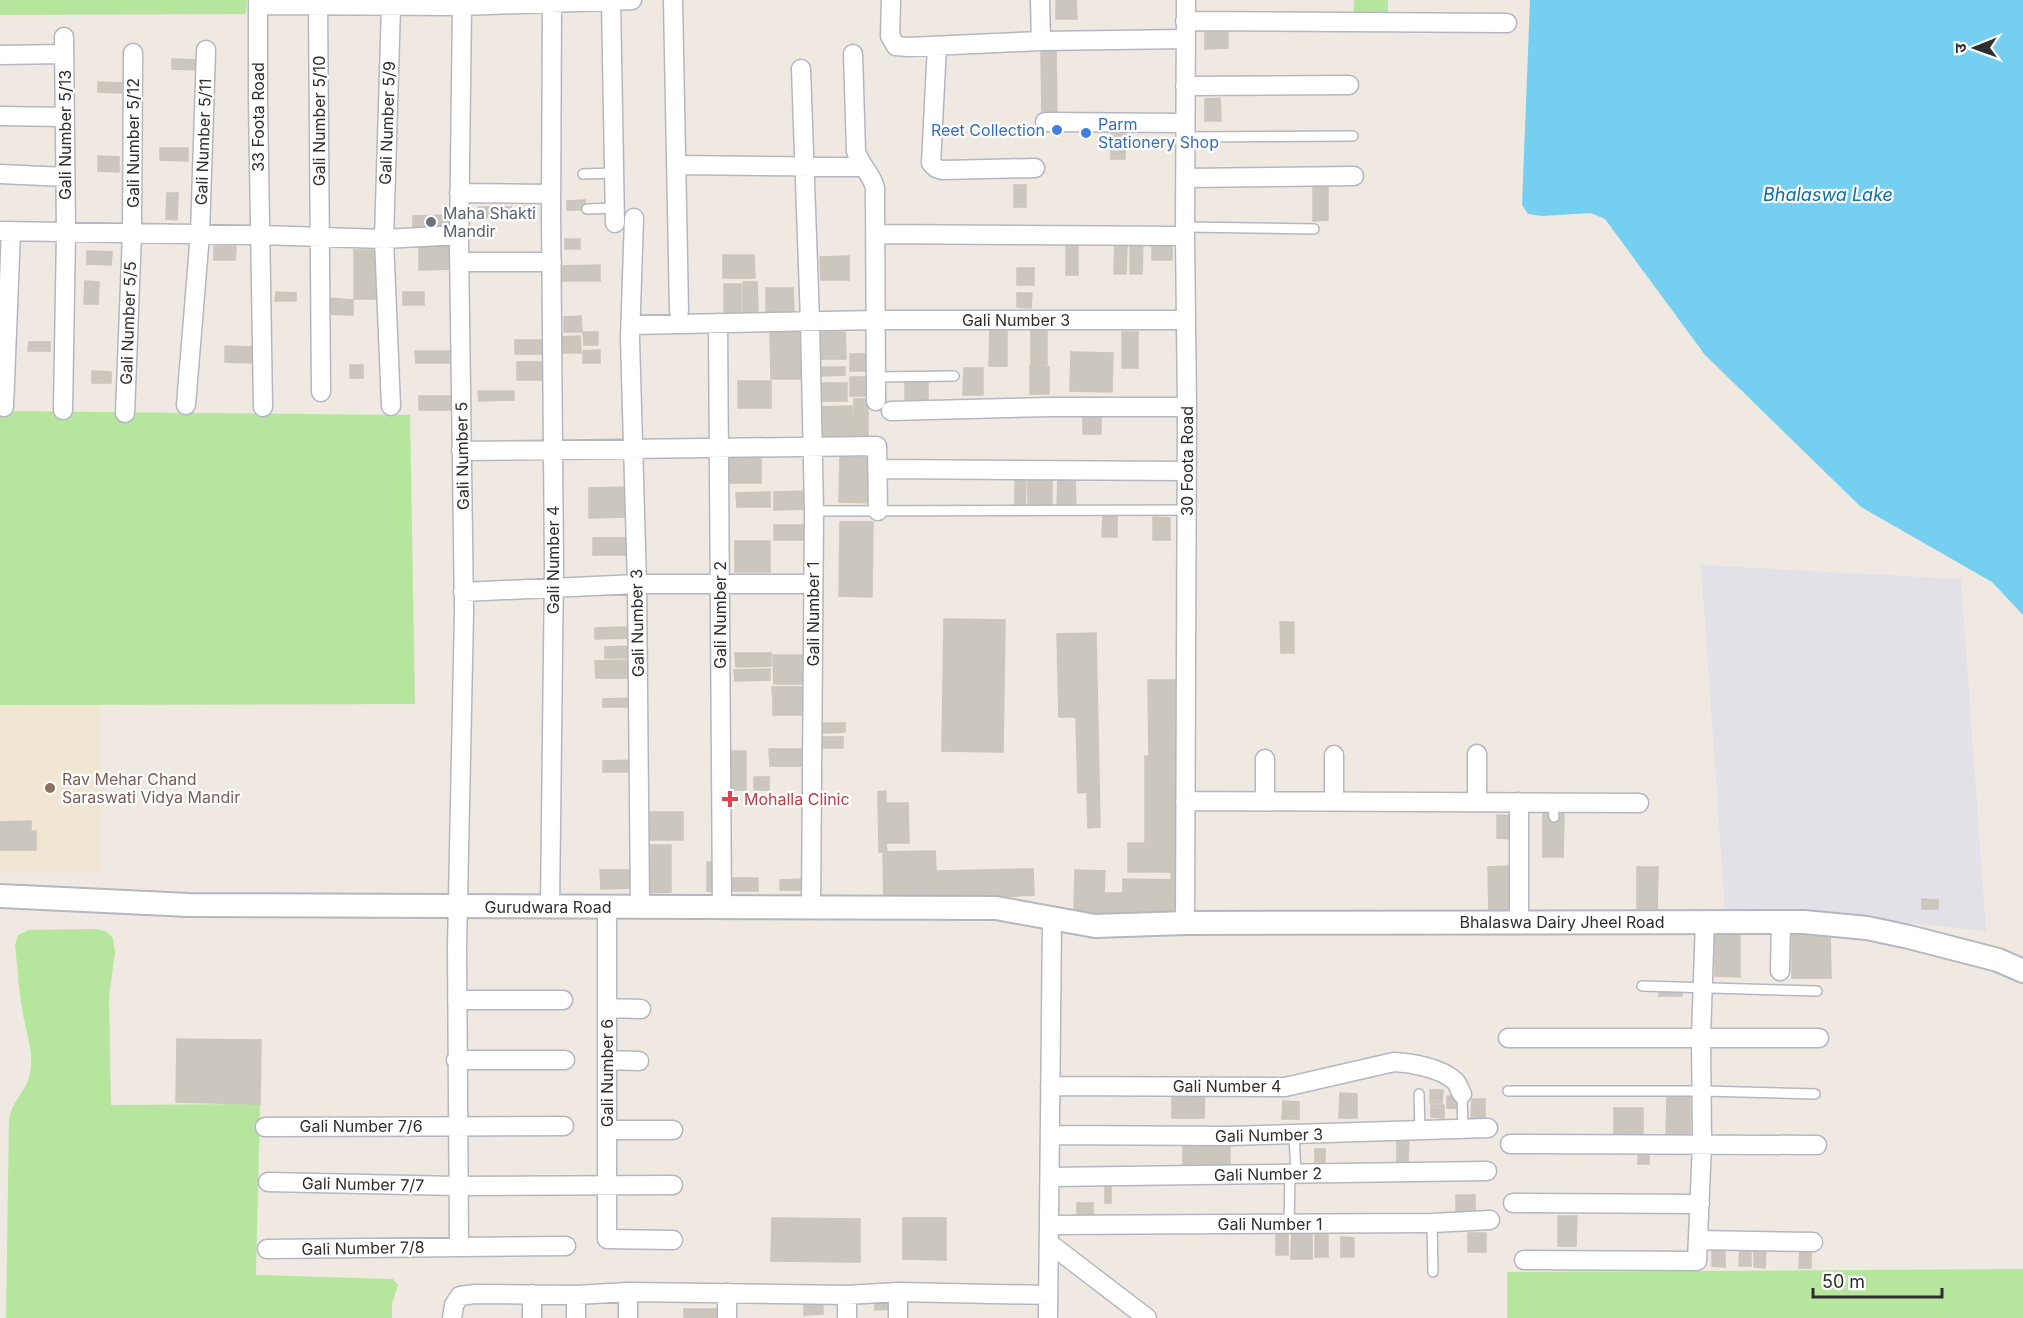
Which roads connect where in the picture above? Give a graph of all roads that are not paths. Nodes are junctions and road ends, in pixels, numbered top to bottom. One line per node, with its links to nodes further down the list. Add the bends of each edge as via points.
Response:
1 (611, 0): 2 (street); 9 (street); 34 (street)
2 (632, 0)
3 (673, 0): 30 (street)
4 (891, 0): 17 (street, via 890,36 896,46)
5 (1040, 0): 16 (street)
6 (1186, 0): 13 (street, 30 Foota Road)
7 (258, 2): 10 (street); 53 (street, 33 Foota Road)
8 (529, 2): 9 (street); 12 (street)
9 (552, 2): 41 (street, Gali Number 4)
10 (318, 5): 11 (street); 54 (street, Gali Number 5/10)
11 (391, 6): 12 (street); 55 (street, Gali Number 5/9)
12 (462, 6): 40 (street, Gali Number 5)
13 (1185, 21): 14 (street); 15 (street, 30 Foota Road)
14 (1507, 22)
15 (1186, 39): 16 (street); 24 (street, 30 Foota Road)
16 (1041, 40): 17 (street)
17 (937, 46): 33 (street, via 932,163 936,168)
18 (206, 50): 50 (street, Gali Number 5/11)
19 (133, 52): 49 (street, Gali Number 5/12)
20 (853, 54): 32 (street, via 856,151)
21 (0, 55): 26 (street, Gali Number 5/13, via 64,46)
22 (801, 69): 31 (street, Gali Number 1)
23 (1349, 85): 24 (street)
24 (1185, 87): 28 (street, 30 Foota Road)
25 (0, 116): 26 (street)
26 (65, 117): 38 (street, Gali Number 5/13)
27 (1045, 122): 28 (street)
28 (1185, 130): 29 (lane); 39 (street, 30 Foota Road)
29 (1353, 136)
30 (676, 165): 31 (street); 58 (street)
31 (805, 167): 32 (street); 61 (street, Gali Number 1)
32 (864, 167): 52 (street, via 875,188)
33 (1035, 168)
34 (614, 173): 36 (lane); 43 (street)
35 (0, 174): 38 (street)
36 (583, 174)
37 (1354, 176): 39 (street)
38 (65, 177): 48 (street, Gali Number 5/13)
39 (1185, 178): 47 (street, 30 Foota Road)
40 (459, 193): 41 (street); 51 (street, Gali Number 5)
41 (551, 194): 57 (street, Gali Number 4)
42 (587, 209): 43 (lane)
43 (615, 216)
44 (634, 218): 63 (street)
45 (1314, 229): 47 (lane)
46 (5, 231): 48 (street); 69 (street)
47 (1185, 231): 52 (street); 60 (street, 30 Foota Road)
48 (66, 233): 49 (street); 72 (street, Gali Number 5/13)
49 (132, 234): 50 (street); 73 (street, Gali Number 5/5)
50 (200, 234): 53 (street); 67 (street, Gali Number 5/11)
51 (459, 234): 55 (street); 56 (street, Gali Number 5)
52 (876, 234): 59 (street)
53 (260, 235): 54 (street); 70 (street, 33 Foota Road)
54 (319, 237): 55 (street); 66 (street, Gali Number 5/10)
55 (384, 239): 68 (street, Gali Number 5/9)
56 (459, 261): 57 (street); 77 (street, Gali Number 5)
57 (552, 262): 78 (street, Gali Number 4)
58 (679, 311)
59 (876, 320): 60 (street, Gali Number 3); 61 (street, Gali Number 3); 65 (street)
60 (1186, 320): 71 (street, 30 Foota Road)
61 (810, 321): 62 (street, Gali Number 3); 74 (street, Gali Number 1)
62 (718, 323): 63 (street, Gali Number 3); 75 (street, Gali Number 2)
63 (630, 332): 76 (street, Gali Number 3)
64 (954, 376): 65 (lane)
65 (876, 377): 71 (street, via 884,406)
66 (321, 392)
67 (186, 405)
68 (391, 406)
69 (4, 407)
70 (263, 407)
71 (1187, 407): 80 (street, 30 Foota Road)
72 (63, 410)
73 (125, 413)
74 (813, 447): 75 (street); 79 (street, via 877,446); 82 (street, Gali Number 1)
75 (719, 448): 76 (street); 85 (street, Gali Number 2)
76 (633, 449): 78 (street); 84 (street, Gali Number 3)
77 (461, 451): 78 (street); 88 (street, Gali Number 5)
78 (553, 451): 87 (street, Gali Number 4)
79 (879, 469): 80 (street); 83 (street)
80 (1186, 471): 81 (street, 30 Foota Road)
81 (1186, 510): 83 (lane); 92 (street, 30 Foota Road)
82 (814, 511): 83 (lane); 86 (street, Gali Number 1)
83 (878, 511)
84 (637, 584): 85 (street); 87 (street); 102 (street, Gali Number 3)
85 (720, 584): 86 (street); 103 (street, Gali Number 2)
86 (813, 584): 104 (street, Gali Number 1)
87 (554, 588): 88 (street); 100 (street, Gali Number 4)
88 (463, 592): 99 (street, Gali Number 5)
89 (1477, 754): 95 (street)
90 (1334, 755): 94 (street)
91 (1265, 759): 93 (street)
92 (1185, 801): 93 (street); 109 (street, 30 Foota Road)
93 (1265, 801): 94 (street)
94 (1334, 802): 95 (street)
95 (1477, 802): 96 (street)
96 (1519, 802): 97 (street, via 1554,810); 108 (street)
97 (1639, 803)
98 (0, 896): 99 (street, Gurudwara Road, via 189,905)
99 (457, 906): 100 (street, Gurudwara Road); 116 (street, Gali Number 5)
100 (550, 907): 101 (street, Gurudwara Road)
101 (607, 907): 102 (street, Gurudwara Road); 118 (street, Gali Number 6)
102 (640, 907): 103 (street, Gurudwara Road)
103 (722, 907): 104 (street, Gurudwara Road)
104 (811, 908): 105 (street, Gurudwara Road, via 996,908)
105 (1052, 920): 110 (street, Gurudwara Road); 127 (street)
106 (1706, 921): 107 (street, Bhalaswa Dairy Jheel Road); 108 (street, Bhalaswa Dairy Jheel Road); 114 (street)
107 (1781, 921): 111 (street); 112 (street, Bhalaswa Dairy Jheel Road, via 1867,928 1998,960)
108 (1519, 922): 109 (street, Bhalaswa Dairy Jheel Road)
109 (1185, 923): 110 (street, Bhalaswa Dairy Jheel Road)
110 (1095, 926)
111 (1780, 971)
112 (2023, 971)
113 (1642, 986): 114 (lane)
114 (1703, 987): 115 (lane); 120 (street)
115 (1817, 991)
116 (457, 1000): 117 (street); 123 (street, Gali Number 5)
117 (563, 1000)
118 (607, 1008): 119 (street); 125 (street, Gali Number 6)
119 (641, 1009)
120 (1701, 1037): 121 (street); 122 (street); 128 (street)
121 (1508, 1038)
122 (1819, 1038)
123 (456, 1060): 124 (street); 133 (street, Gali Number 5)
124 (565, 1060)
125 (607, 1060): 126 (street); 138 (street, Gali Number 6)
126 (639, 1061)
127 (1050, 1086): 131 (street, Gali Number 4, via 1285,1087 1394,1062 1440,1073 1455,1082); 142 (street)
128 (1702, 1090): 129 (lane); 132 (lane); 144 (street)
129 (1508, 1091)
130 (1419, 1094): 140 (lane)
131 (1462, 1094): 137 (lane)
132 (1815, 1094)
133 (458, 1126): 134 (street, Gali Number 7/6); 135 (street, Gali Number 7/6); 152 (street, Gali Number 5)
134 (564, 1126)
135 (265, 1127)
136 (1488, 1128): 137 (street, Gali Number 3)
137 (1463, 1129): 140 (street, Gali Number 3)
138 (607, 1130): 139 (street); 150 (street, Gali Number 6)
139 (673, 1130)
140 (1420, 1130): 141 (street, Gali Number 3)
141 (1294, 1134): 142 (street, Gali Number 3); 147 (lane)
142 (1050, 1135): 148 (street)
143 (1510, 1144): 144 (street)
144 (1702, 1144): 145 (street); 154 (street)
145 (1817, 1145)
146 (1487, 1171): 147 (street, Gali Number 2)
147 (1293, 1174): 148 (street, Gali Number 2); 157 (lane)
148 (1050, 1177): 158 (street)
149 (268, 1182): 152 (street, Gali Number 7/7)
150 (607, 1185): 151 (street, Gali Number 7/7); 152 (street, Gali Number 7/7); 159 (street, Gali Number 6, via 607,1239)
151 (673, 1185)
152 (458, 1186): 162 (street, Gali Number 5)
153 (1513, 1203): 154 (street)
154 (1700, 1204): 160 (street)
155 (1490, 1221): 156 (street, Gali Number 1)
156 (1432, 1223): 157 (street, Gali Number 1); 166 (lane)
157 (1289, 1224): 158 (street, Gali Number 1)
158 (1049, 1234): 173 (street); 182 (street)
159 (673, 1240)
160 (1699, 1240): 161 (street); 165 (street, via 1697,1261)
161 (1813, 1242)
162 (459, 1246): 163 (street, Gali Number 7/8); 164 (street, Gali Number 7/8)
163 (566, 1246)
164 (267, 1249)
165 (1524, 1260)
166 (1433, 1272)
167 (628, 1292): 169 (street); 171 (street); 177 (street)
168 (898, 1292): 172 (street); 173 (street); 180 (street)
169 (727, 1293): 172 (street); 178 (street)
170 (532, 1294): 171 (street); 174 (street, via 460,1296); 175 (street)
171 (576, 1294): 176 (street)
172 (847, 1295): 179 (street)
173 (1047, 1295): 181 (street)
174 (452, 1318)
175 (532, 1318)
176 (576, 1318)
177 (628, 1318)
178 (727, 1318)
179 (847, 1318)
180 (898, 1318)
181 (1048, 1318)
182 (1147, 1318)

